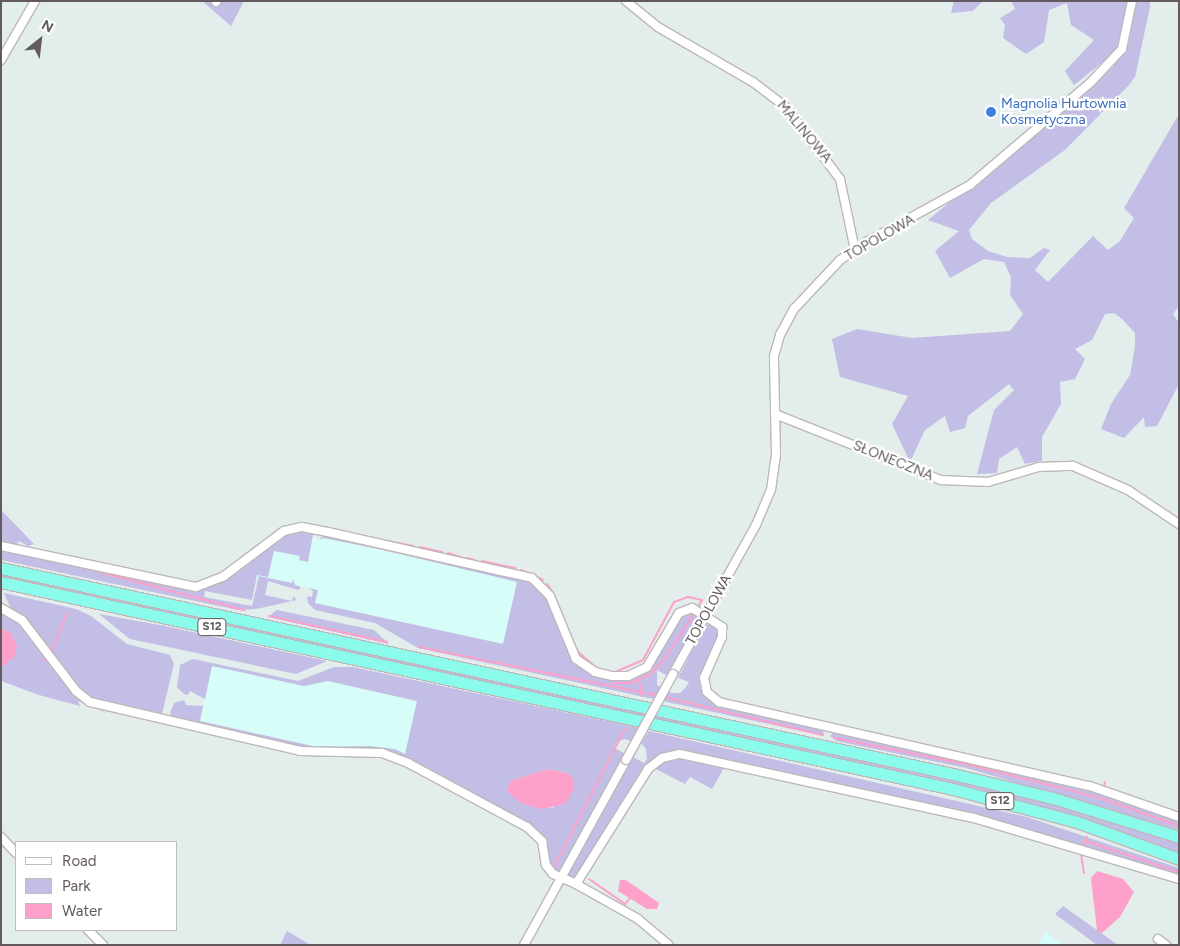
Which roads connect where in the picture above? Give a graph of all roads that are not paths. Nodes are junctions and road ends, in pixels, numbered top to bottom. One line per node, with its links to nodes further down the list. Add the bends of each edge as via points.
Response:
1 (35, 1): 4 (street)
2 (626, 1): 5 (street, MALINOWA, via 663,30 753,82 786,108 838,175 846,195)
3 (1132, 1): 5 (street, TOPOLOWA, via 1120,52 1091,82 970,185)
4 (1, 60)
5 (855, 250): 6 (street, TOPOLOWA, via 815,284 782,331 773,368)
6 (775, 414): 7 (street, SŁONECZNA, via 941,480 988,482 1044,466 1073,466 1120,485); 12 (street, TOPOLOWA, via 776,459 771,490 759,519)
7 (1179, 524)
8 (1, 546): 12 (street, via 196,587 220,579 284,531 302,527 328,532 532,578 550,596 576,659 595,672 613,676 628,676 646,667 683,609 692,608)
9 (1, 568): 15 (highway, S12, via 952,774 1053,798)
10 (1, 582): 17 (highway, S12, via 953,789 1077,822)
11 (1, 608): 18 (street, via 22,620 76,691 90,702 300,751 370,752 394,756 532,830 542,841 548,869)
12 (706, 616): 13 (street, via 720,624 722,630 704,678 707,692 719,702 1119,795); 18 (street, TOPOLOWA, bridge)
13 (1179, 817)
14 (1, 837): 16 (street)
15 (1179, 837)
16 (15, 852)
17 (1179, 859)
18 (560, 878): 20 (street); 24 (street)
19 (1179, 879): 20 (street, via 962,815 680,754 662,758 648,769)
20 (576, 884): 25 (street, via 638,919)
21 (89, 931): 23 (street)
22 (1158, 939): 26 (street)
23 (102, 945)
24 (524, 945)
25 (669, 945)
26 (1166, 945)

